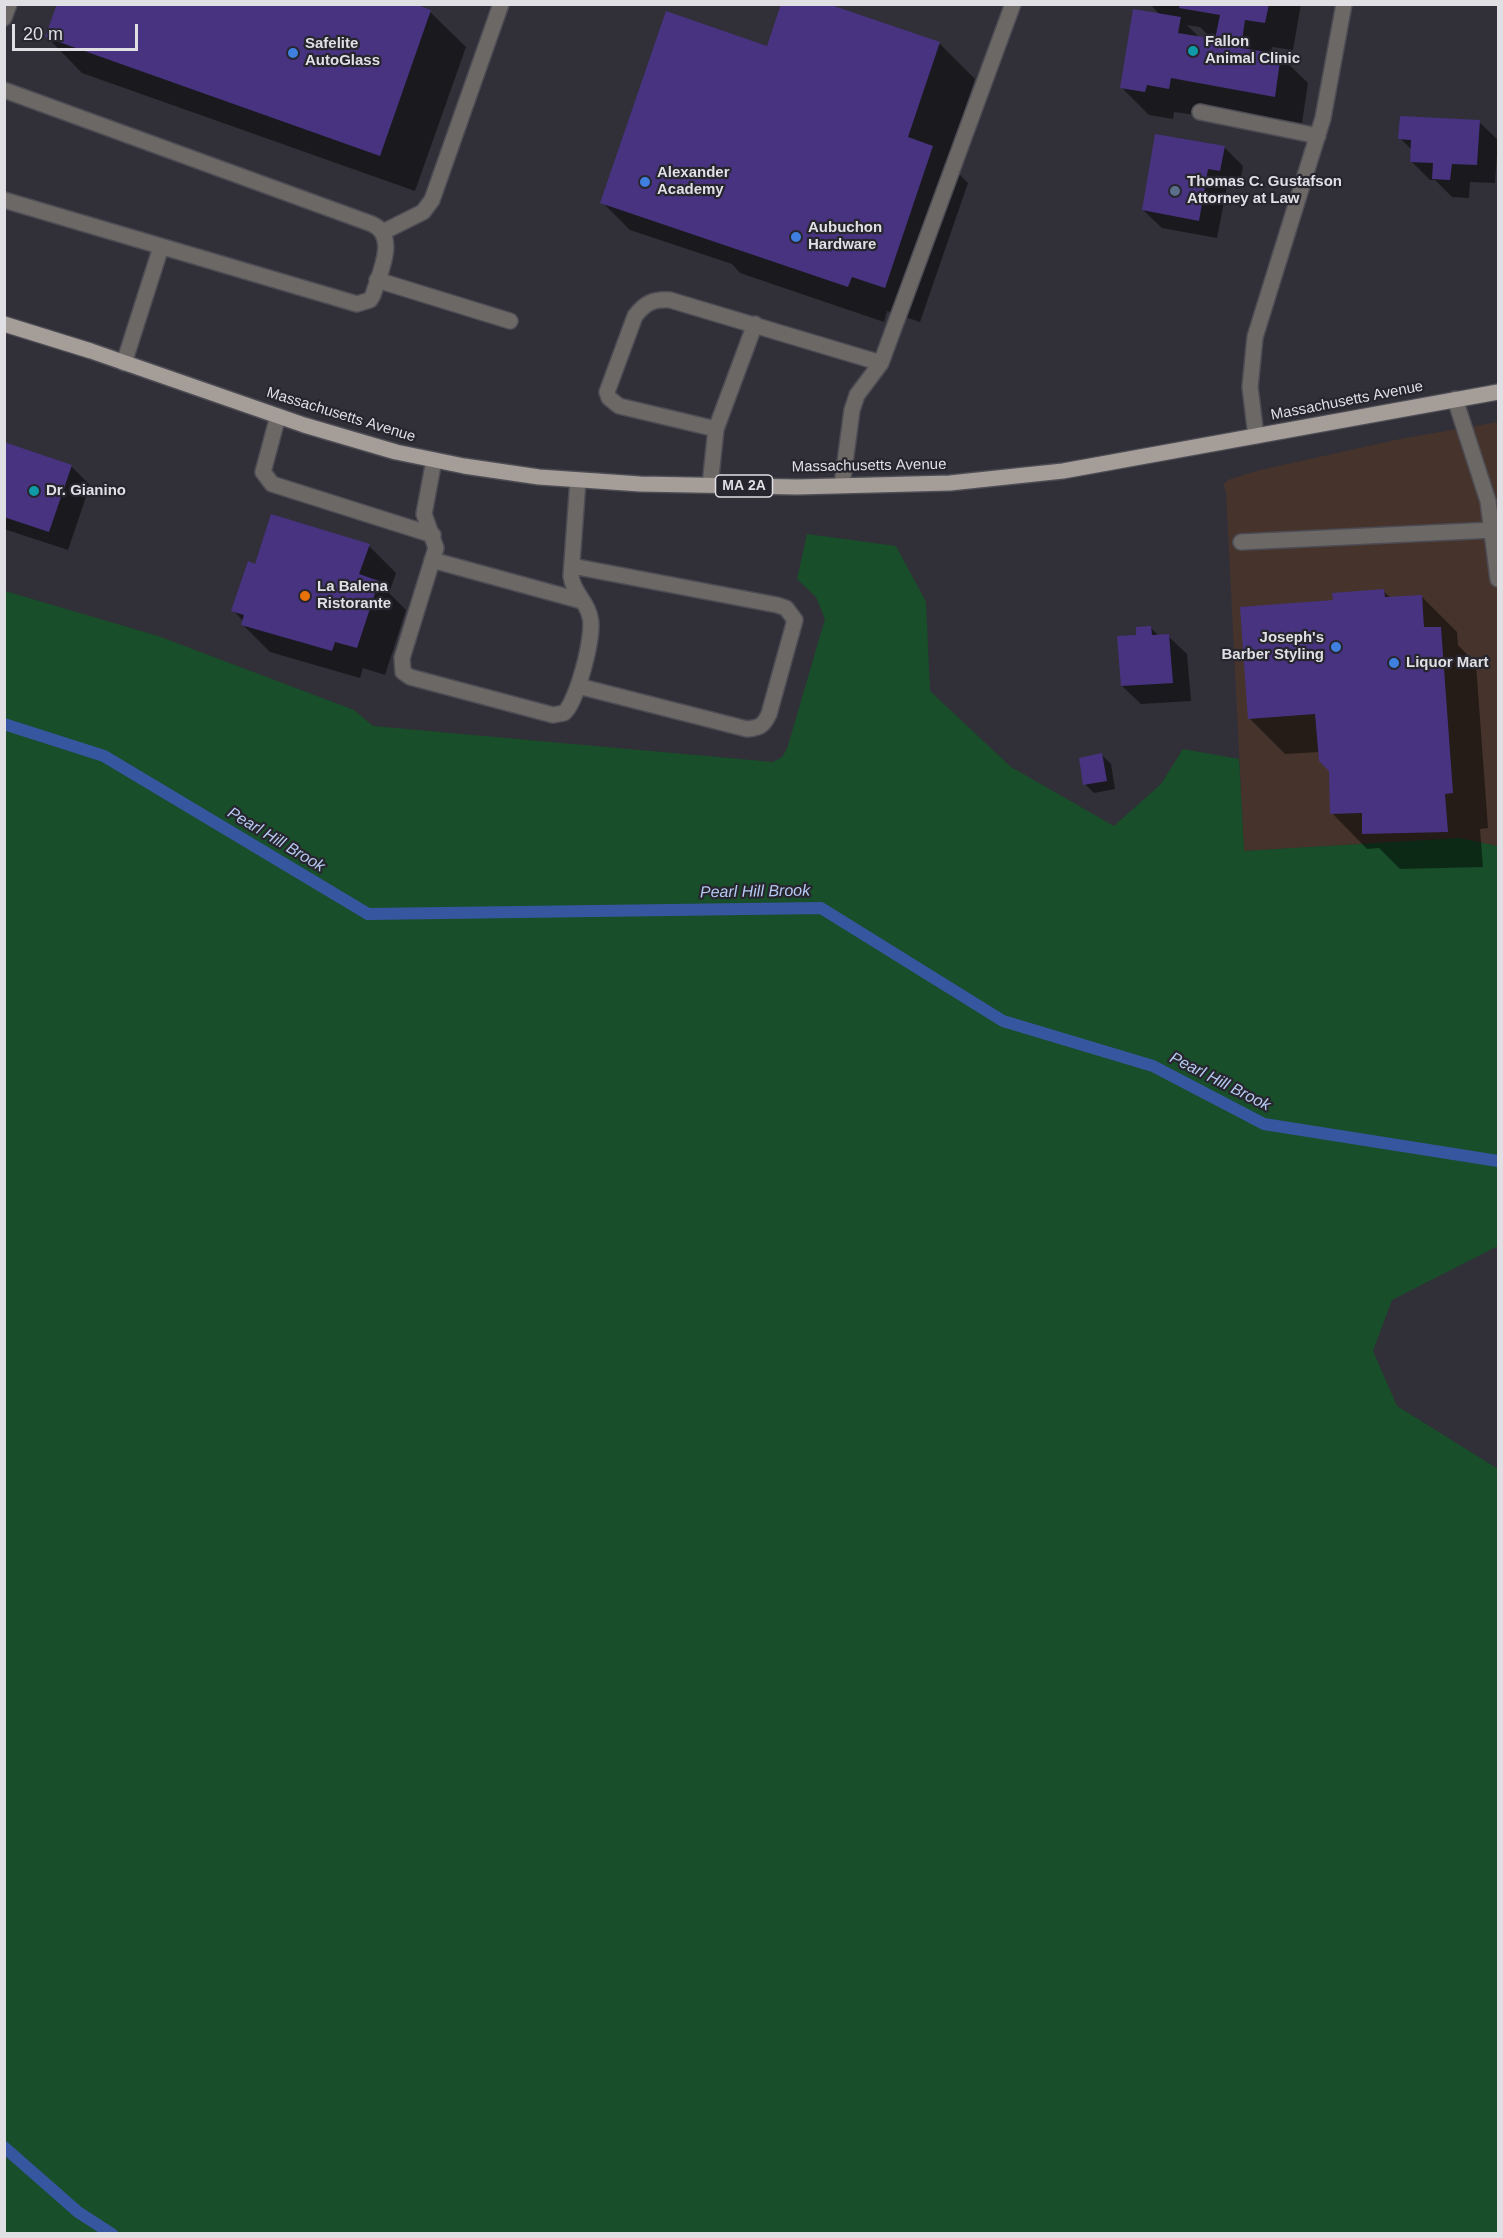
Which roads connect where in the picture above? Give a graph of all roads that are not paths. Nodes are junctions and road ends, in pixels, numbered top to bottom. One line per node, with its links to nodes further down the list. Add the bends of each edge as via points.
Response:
1 (9, 4): 5 (lane)
2 (501, 4): 10 (lane, via 432,200 423,212)
3 (1013, 4): 17 (lane)
4 (1344, 4): 8 (lane)
5 (4, 18)
6 (4, 90): 10 (lane, via 372,224)
7 (1200, 112): 8 (lane)
8 (1318, 136): 22 (lane, via 1255,337 1250,387)
9 (4, 200): 11 (lane)
10 (383, 232): 12 (lane, via 386,246)
11 (161, 247): 12 (lane, via 357,304 370,300); 16 (lane)
12 (377, 280): 13 (lane)
13 (510, 321)
14 (4, 324): 16 (main road, Massachusetts Avenue / MA 2A)
15 (755, 324): 17 (lane); 21 (lane); 21 (lane, via 670,300 654,299 635,316 607,392 609,398 620,406)
16 (124, 363): 20 (main road, Massachusetts Avenue / MA 2A)
17 (881, 363): 26 (lane, via 857,395 852,410)
18 (1498, 392): 19 (main road, Massachusetts Avenue / MA 2A)
19 (1455, 399): 22 (main road, Massachusetts Avenue / MA 2A); 27 (lane, via 1488,501)
20 (278, 416): 23 (main road, Massachusetts Avenue / MA 2A, via 358,442); 28 (lane, via 263,472 272,484)
21 (716, 429): 25 (lane)
22 (1256, 436): 26 (main road, Massachusetts Avenue / MA 2A, via 1063,471 950,483)
23 (434, 460): 24 (main road, Massachusetts Avenue / MA 2A); 28 (lane, via 424,513)
24 (578, 480): 25 (main road, Massachusetts Avenue / MA 2A); 31 (lane)
25 (710, 485): 26 (main road, Massachusetts Avenue / MA 2A)
26 (842, 485)
27 (1493, 530): 29 (lane); 32 (lane)
28 (433, 535): 30 (lane, via 436,548)
29 (1241, 542)
30 (432, 560): 33 (lane); 34 (lane, via 402,658 403,672 554,715 570,708)
31 (572, 566): 33 (lane, via 572,584); 34 (lane, via 777,604 795,620 769,714 758,728 747,729)
32 (1498, 579)
33 (582, 601): 34 (lane, via 592,625)
34 (578, 686)

